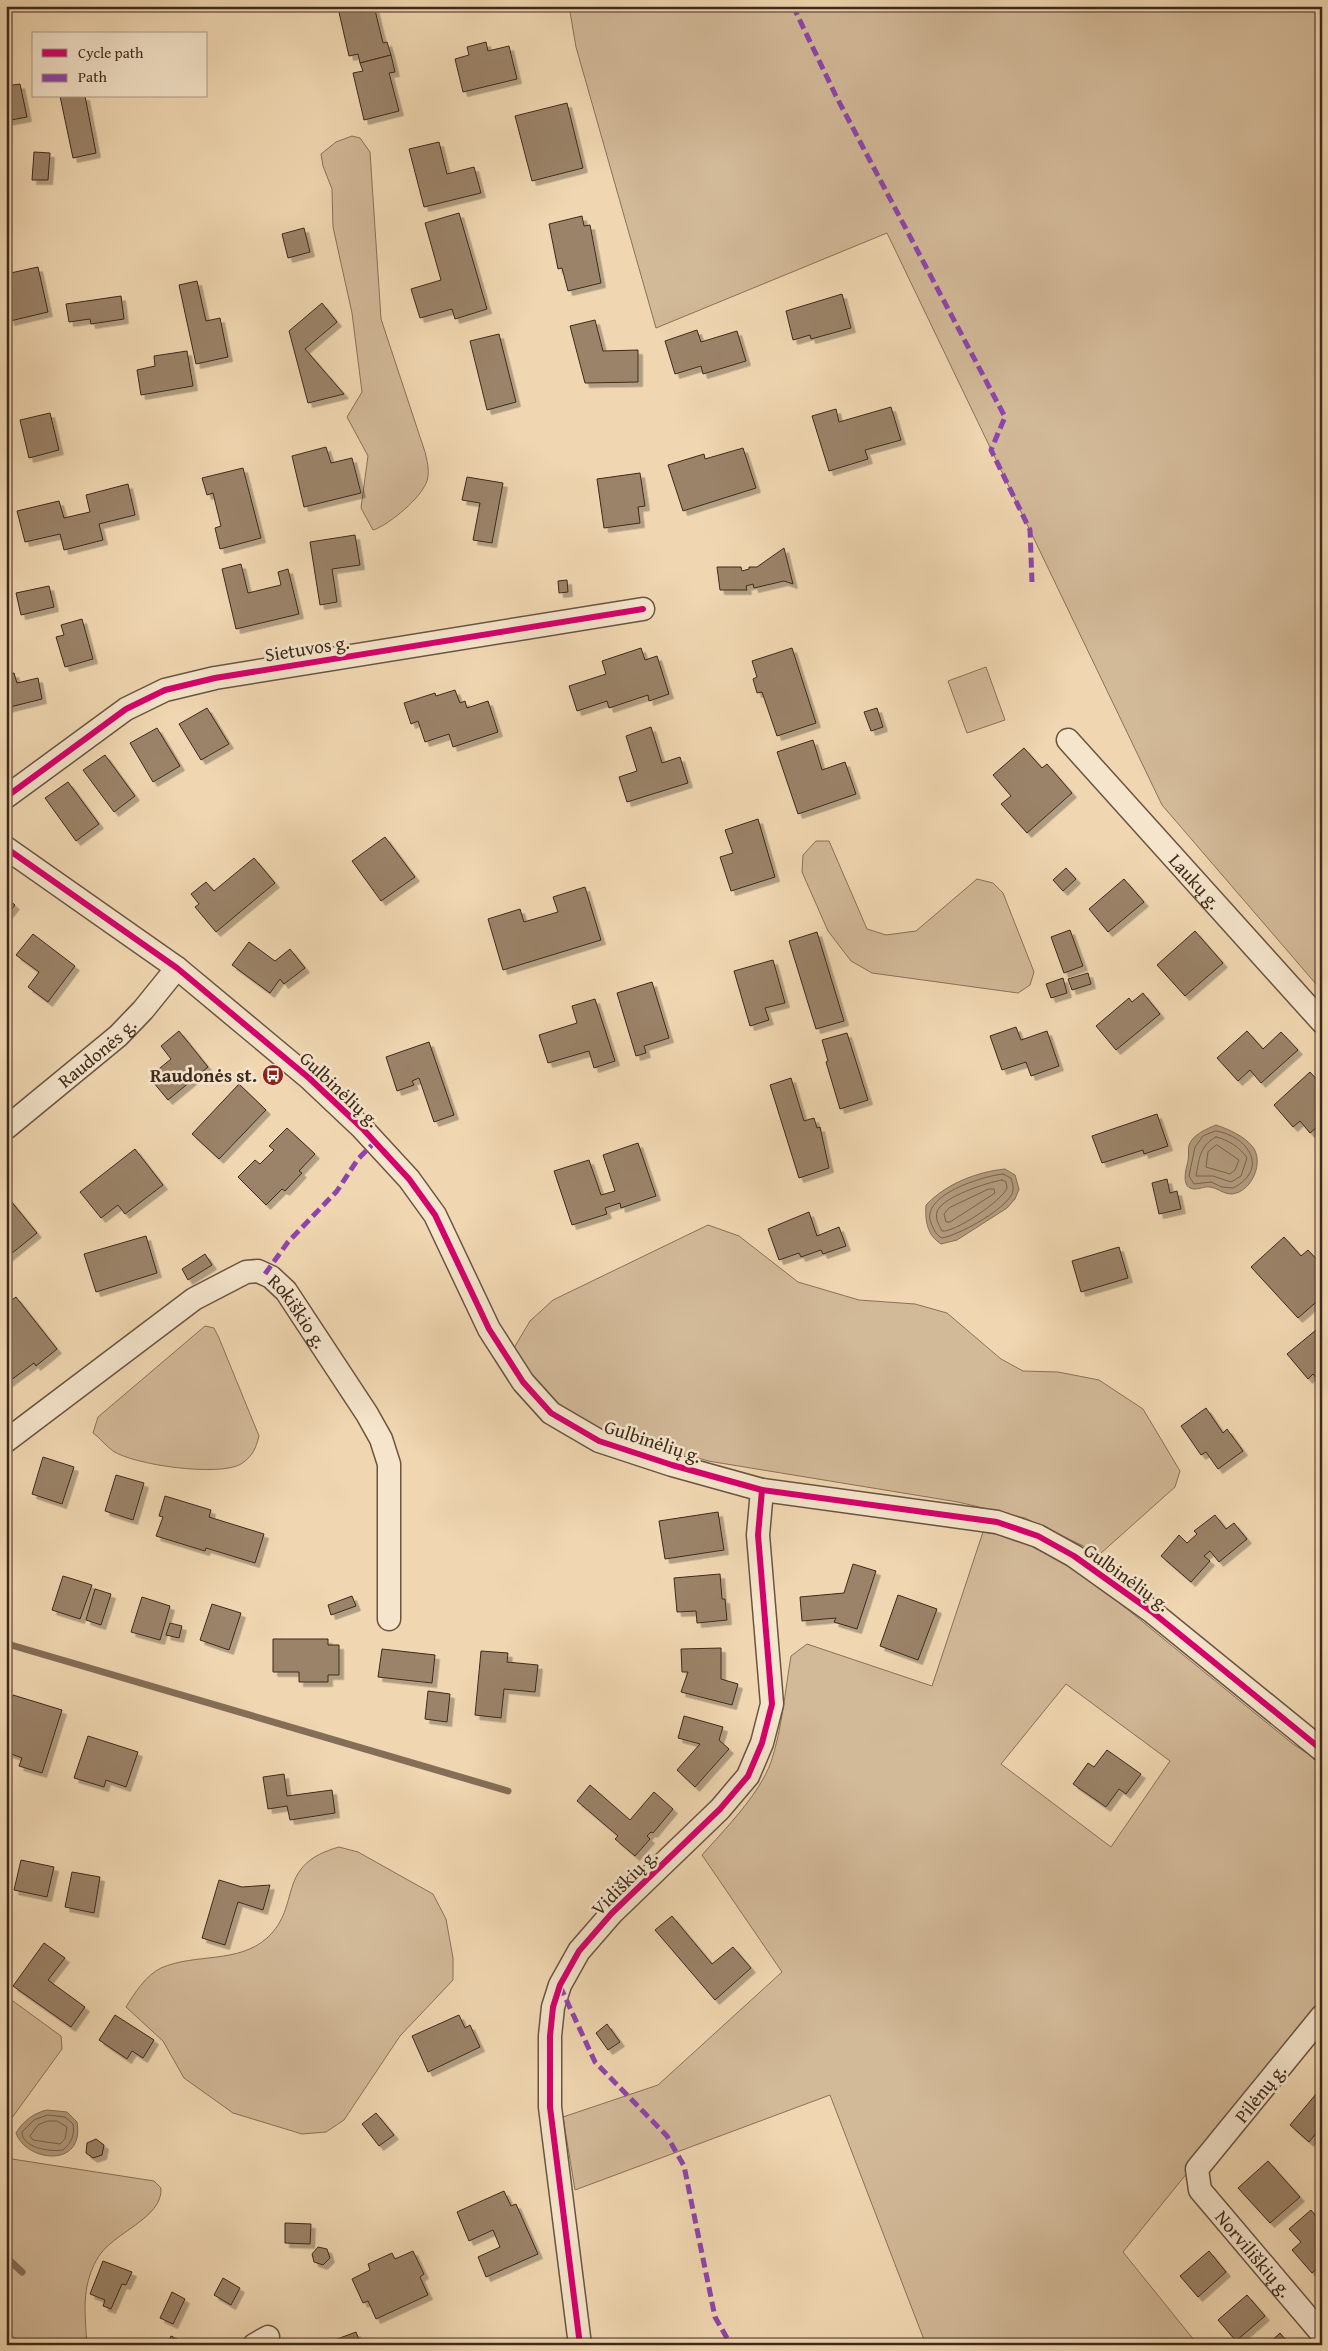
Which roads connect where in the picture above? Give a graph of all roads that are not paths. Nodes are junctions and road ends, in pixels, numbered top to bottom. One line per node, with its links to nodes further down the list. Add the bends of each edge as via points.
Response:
1 (643, 609): 3 (street, Sietuvos g., via 215,678 165,690 126,709)
2 (1068, 740): 6 (street, Laukų g.)
3 (6, 797)
4 (6, 848): 5 (street, Gulbinėlių g.)
5 (177, 968): 7 (street, Raudonės g., via 118,1036); 9 (street, Gulbinėlių g., via 309,1078 409,1179 435,1216 488,1329 523,1382 551,1413 599,1441)
6 (1322, 1022)
7 (6, 1128)
8 (6, 1441): 10 (street, Rokiškio g., via 194,1299 246,1272 258,1271 286,1291 381,1439 389,1464)
9 (762, 1490): 11 (street, Gulbinėlių g., via 997,1522 1038,1536 1074,1556 1151,1611); 15 (street, Vidiškių g., via 758,1535 772,1704 762,1743 748,1776 720,1809 612,1913 579,1951 560,1985 553,2007 550,2107)
10 (389, 1619)
11 (1322, 1750)
12 (1322, 2016): 13 (street, Pilėnų g.)
13 (1197, 2169): 14 (street, Norviliškių g., via 1200,2190)
14 (1322, 2334)
15 (580, 2345)

